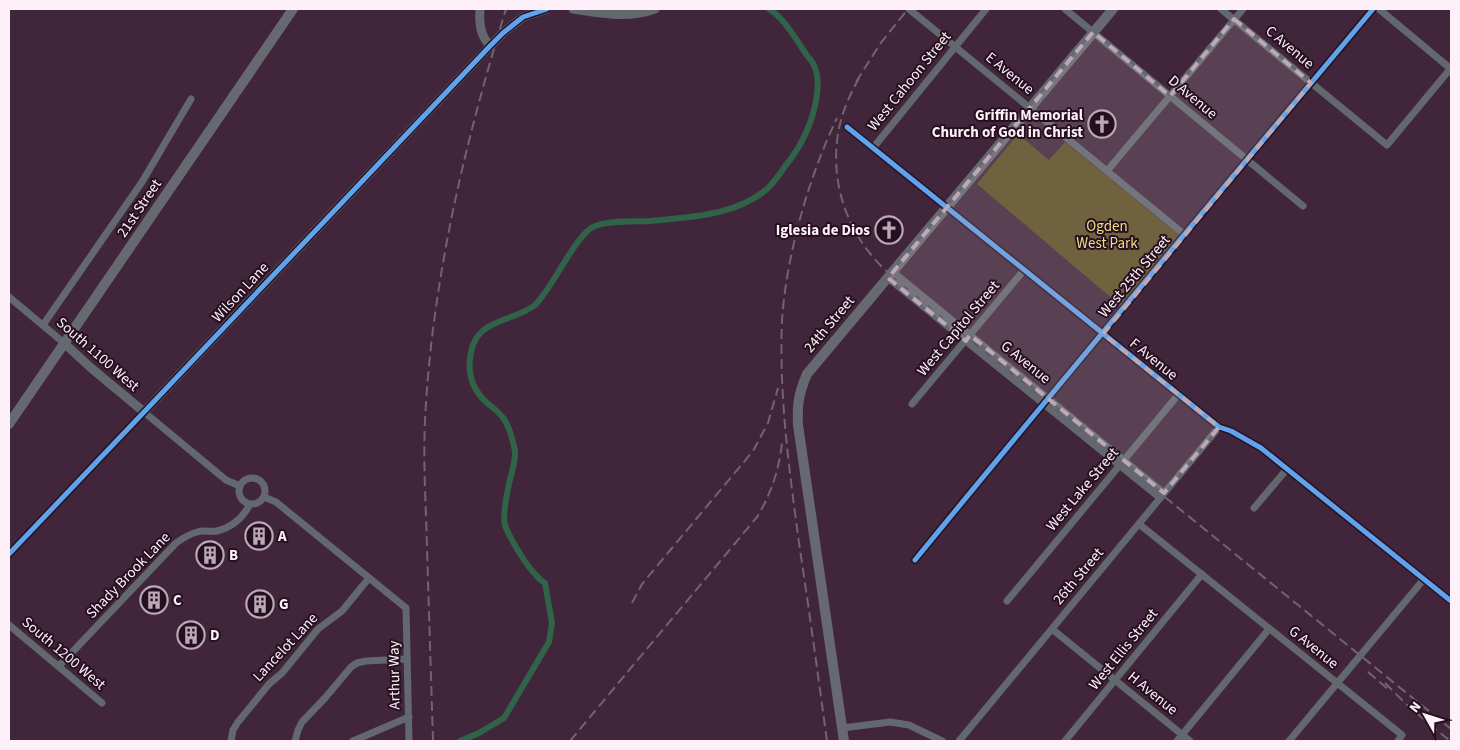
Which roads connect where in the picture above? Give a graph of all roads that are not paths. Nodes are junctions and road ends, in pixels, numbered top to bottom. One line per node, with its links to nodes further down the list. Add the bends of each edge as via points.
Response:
1 (293, 9): 36 (main road, 21st Street)
2 (480, 9): 16 (street, via 480,28)
3 (547, 9): 16 (street, Wilson Lane, via 524,17)
4 (573, 9): 5 (street, via 633,15)
5 (655, 9)
6 (909, 9): 17 (street, E Avenue)
7 (986, 9): 17 (street, West Cahoon Street)
8 (1065, 9): 15 (street, D Avenue)
9 (1113, 9): 15 (main road, 24th Street)
10 (1221, 9): 14 (street, C Avenue)
11 (1243, 9): 14 (street)
12 (1373, 9): 19 (street, West 25th Street)
13 (1379, 9): 18 (street)
14 (1234, 19): 19 (street, C Avenue); 20 (street)
15 (1094, 32): 20 (street, D Avenue); 22 (main road, 24th Street)
16 (490, 46): 40 (street, Wilson Lane)
17 (956, 47): 22 (street, E Avenue); 24 (street, West Cahoon Street)
18 (1451, 69): 19 (street, C Avenue, via 1387,145)
19 (1311, 83): 25 (street, West 25th Street)
20 (1170, 96): 25 (street, D Avenue); 26 (street)
21 (191, 99): 33 (street, via 142,182)
22 (1030, 108): 26 (street, E Avenue); 28 (main road, 24th Street)
23 (847, 126): 24 (street, F Avenue)
24 (873, 148): 28 (street, F Avenue)
25 (1247, 160): 27 (street, D Avenue); 29 (street, West 25th Street)
26 (1107, 171): 29 (street, E Avenue)
27 (1304, 206)
28 (947, 207): 30 (street, F Avenue); 31 (main road, 24th Street)
29 (1185, 235): 34 (street, West 25th Street)
30 (1024, 270): 34 (street, F Avenue); 35 (street, West Capitol Street)
31 (890, 275): 35 (street, G Avenue); 67 (main road, 24th Street, via 807,374 797,406)
32 (9, 297): 33 (street, South 1100 West)
33 (43, 325): 36 (street, South 1100 West)
34 (1103, 334): 37 (street, F Avenue); 38 (street, West 25th Street)
35 (968, 338): 38 (street, G Avenue); 39 (street, West Capitol Street)
36 (64, 343): 40 (street, South 1100 West); 41 (main road, 21st Street)
37 (1178, 395): 42 (street, F Avenue); 43 (street, West Lake Street)
38 (1045, 400): 43 (street, G Avenue); 52 (street, West 25th Street)
39 (912, 404)
40 (144, 412): 45 (street, South 1100 West, via 226,480); 51 (street, Wilson Lane)
41 (9, 424)
42 (1219, 427): 44 (street, F Avenue, via 1260,448); 46 (street, 26th Street)
43 (1122, 462): 46 (street, G Avenue); 56 (street, West Lake Street)
44 (1287, 468): 49 (street); 55 (street, F Avenue)
45 (240, 486): 47 (street, via 248,479 258,480 264,486); 48 (street, via 242,499)
46 (1162, 496): 50 (street, 26th Street)
47 (264, 497): 48 (street); 54 (street, via 276,502)
48 (250, 504): 62 (street, Shady Brook Lane, via 244,515 227,528 198,532 176,543)
49 (1254, 508)
50 (1139, 524): 53 (street, G Avenue); 59 (street, 26th Street)
51 (9, 554)
52 (915, 560)
53 (1202, 574): 60 (street, G Avenue); 63 (street, West Ellis Street)
54 (369, 578): 61 (street, Arthur Way, via 406,608); 70 (street, Lancelot Lane, via 342,611 318,629 282,673 268,684 233,730)
55 (1424, 579): 57 (street, F Avenue); 64 (street)
56 (1006, 601)
57 (1451, 601)
58 (9, 625): 62 (street, South 1200 West)
59 (1052, 628): 63 (street, H Avenue); 76 (street, 26th Street)
60 (1269, 628): 64 (street, G Avenue); 68 (street)
61 (407, 659): 66 (street, Arthur Way); 71 (street, via 366,661 351,667 302,722)
62 (59, 666): 65 (street, South 1200 West)
63 (1115, 680): 68 (street, H Avenue); 77 (street, West Ellis Street)
64 (1337, 683): 69 (street, G Avenue); 80 (street)
65 (102, 702)
66 (408, 717): 72 (street); 73 (street, Arthur Way)
67 (842, 728): 74 (main road, 24th Street); 75 (street, via 890,722 909,725)
68 (1182, 735): 78 (street); 79 (street, H Avenue)
69 (1400, 738)
70 (234, 741)
71 (296, 741)
72 (353, 741)
73 (409, 741)
74 (844, 741)
75 (942, 741)
76 (958, 741)
77 (1066, 741)
78 (1177, 741)
79 (1190, 741)
80 (1289, 741)

